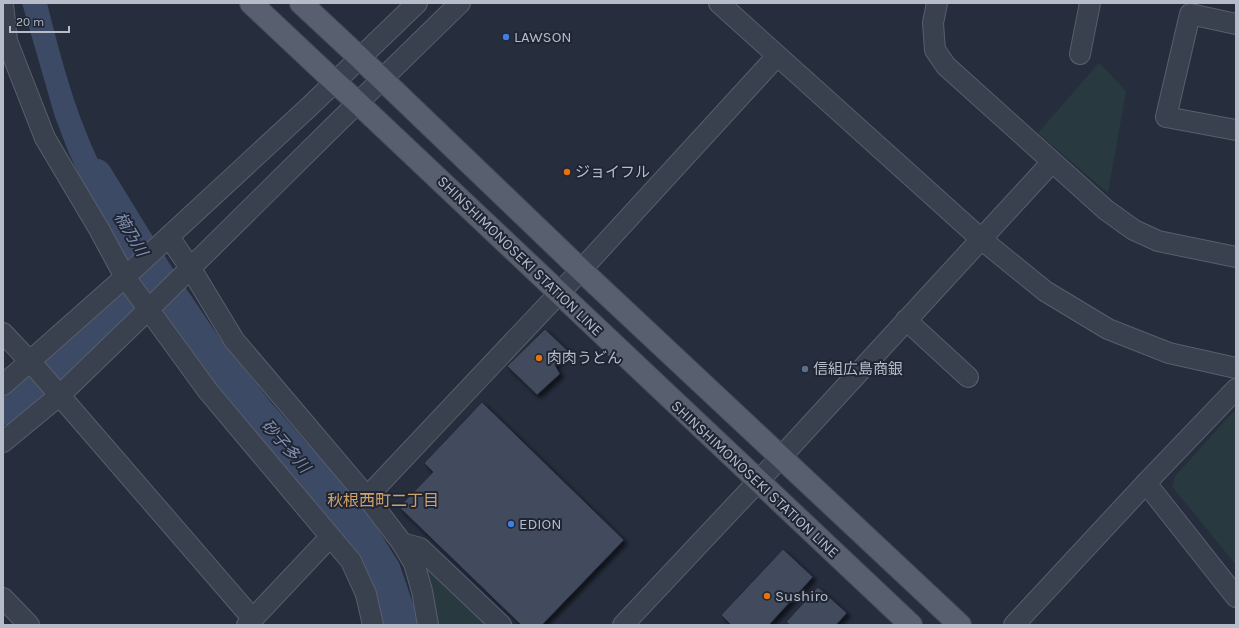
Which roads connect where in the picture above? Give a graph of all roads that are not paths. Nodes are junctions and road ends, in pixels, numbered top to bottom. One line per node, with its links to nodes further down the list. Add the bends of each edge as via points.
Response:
1 (251, 3): 14 (main road, SHINSHIMONOSEKI STATION LINE)
2 (301, 3): 12 (main road)
3 (417, 3): 12 (street)
4 (460, 3): 13 (street)
5 (719, 3): 11 (street)
6 (937, 3): 17 (street, via 933,23 935,50 946,66)
7 (1090, 3): 10 (street)
8 (3, 4): 23 (street, via 7,41 44,138)
9 (1236, 24): 16 (street, via 1190,14 1166,117)
10 (1080, 54)
11 (777, 56): 19 (street); 21 (street)
12 (360, 58): 13 (main road); 14 (street)
13 (382, 79): 15 (street); 21 (main road)
14 (335, 82): 15 (main road, SHINSHIMONOSEKI STATION LINE); 18 (street)
15 (358, 103): 22 (street); 24 (main road, SHINSHIMONOSEKI STATION LINE)
16 (1236, 130)
17 (1052, 162): 19 (street); 20 (street, via 1106,210 1134,230 1158,241)
18 (166, 239): 22 (street); 23 (street)
19 (981, 239): 26 (street); 29 (street, via 1045,291 1108,329 1169,353)
20 (1236, 257)
21 (581, 270): 24 (street); 35 (main road)
22 (188, 272): 25 (street); 38 (street, via 234,340)
23 (129, 276): 25 (street); 28 (street)
24 (558, 293): 36 (main road, SHINSHIMONOSEKI STATION LINE); 38 (street)
25 (149, 305): 33 (street); 39 (street, via 208,391)
26 (906, 320): 30 (street); 35 (street)
27 (3, 333): 28 (street)
28 (33, 364): 31 (street); 33 (street)
29 (1236, 368)
30 (968, 377)
31 (3, 385)
32 (1236, 389): 37 (street)
33 (56, 390): 34 (street); 43 (street)
34 (3, 442)
35 (781, 457): 36 (street); 50 (main road)
36 (758, 481): 48 (street); 49 (main road, SHINSHIMONOSEKI STATION LINE)
37 (1146, 483): 41 (street); 51 (street)
38 (367, 497): 40 (street)
39 (330, 537): 43 (street); 45 (street, via 351,561 366,594)
40 (402, 543): 46 (street, via 414,563); 47 (street, via 420,548)
41 (1236, 597)
42 (3, 598): 44 (street)
43 (250, 622)
44 (29, 625)
45 (372, 625)
46 (428, 625)
47 (500, 625)
48 (623, 625)
49 (911, 625)
50 (960, 625)
51 (1014, 625)

